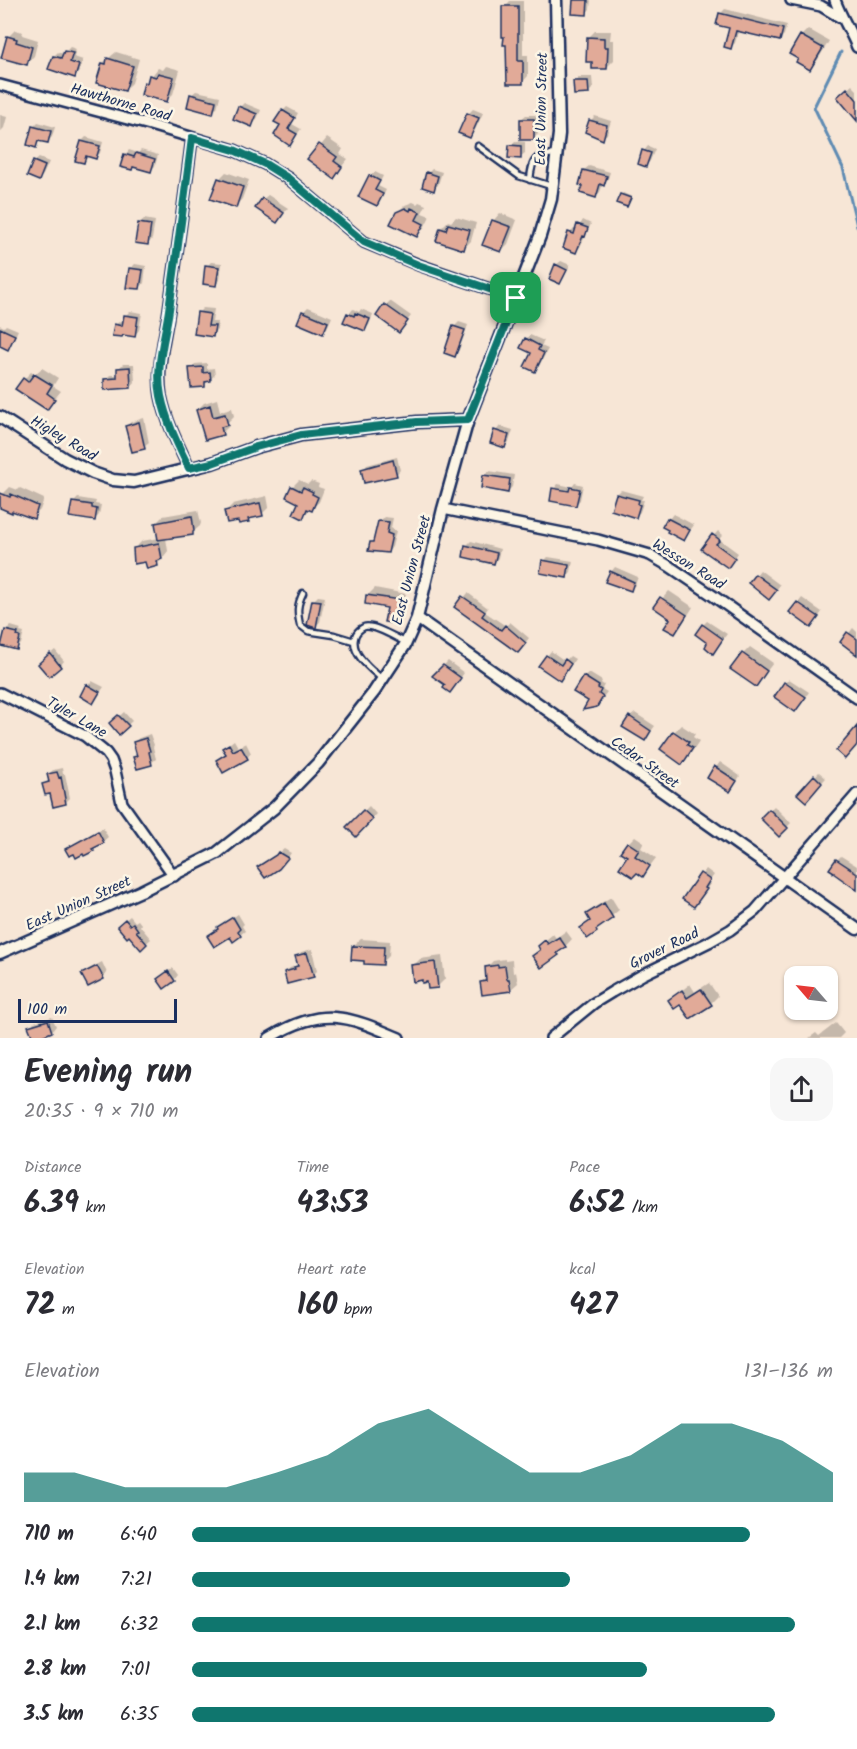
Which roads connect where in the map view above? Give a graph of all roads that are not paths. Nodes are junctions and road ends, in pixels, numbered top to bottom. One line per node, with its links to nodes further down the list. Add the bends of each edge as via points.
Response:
1 (556, 0): 9 (street, East Union Street)
2 (791, 0): 4 (street, via 821,6)
3 (835, 0): 4 (street)
4 (841, 18): 5 (street)
5 (857, 46)
6 (0, 85): 7 (street, Hawthorne Road)
7 (192, 138): 12 (street, Hawthorne Road, via 265,164 289,179 364,242); 15 (street, via 159,377 171,429)
8 (478, 146): 10 (lane, via 510,171)
9 (557, 154): 10 (lane, via 537,157 532,163); 11 (street, East Union Street)
10 (530, 180): 11 (lane)
11 (553, 187): 12 (street, East Union Street, via 540,236)
12 (516, 298): 14 (street, East Union Street)
13 (0, 417): 15 (street, Higley Road, via 65,459 113,480 134,482)
14 (468, 420): 15 (street, Higley Road, via 301,435); 16 (street, East Union Street)
15 (189, 468)
16 (443, 509): 18 (street, East Union Street); 23 (street, Wesson Road, via 598,540 650,555)
17 (303, 593): 19 (lane, via 298,602 300,625 308,631)
18 (417, 618): 20 (street, East Union Street); 26 (street, Cedar Street)
19 (354, 641): 20 (lane, via 356,633 371,627); 21 (lane, via 360,657)
20 (406, 642): 21 (street, East Union Street)
21 (383, 680): 25 (street, East Union Street, via 318,763 274,808 217,853)
22 (0, 693): 25 (street, Tyler Lane, via 86,736 106,753 115,771 122,803)
23 (857, 698)
24 (857, 794): 26 (street, Grover Road)
25 (174, 876): 28 (street, East Union Street)
26 (784, 878): 27 (street, Cedar Street); 31 (street, Grover Road, via 765,902 730,930 612,992)
27 (857, 929)
28 (0, 953)
29 (269, 1038): 30 (street, via 293,1025 338,1017 362,1022)
30 (399, 1038)
31 (551, 1038)

